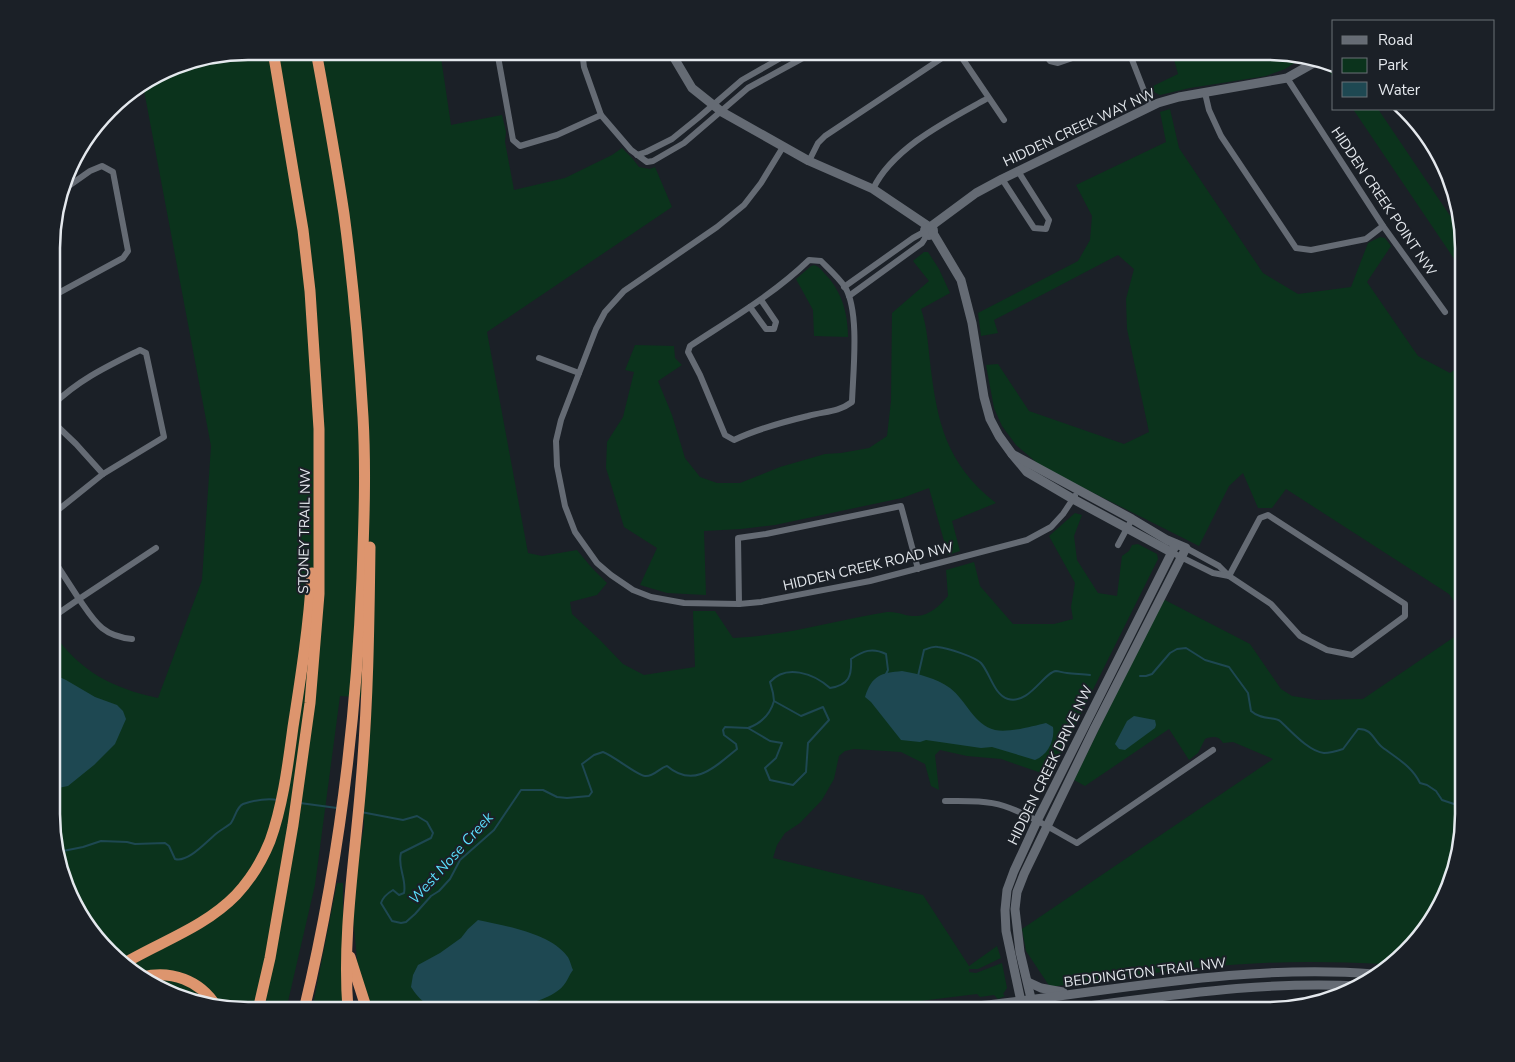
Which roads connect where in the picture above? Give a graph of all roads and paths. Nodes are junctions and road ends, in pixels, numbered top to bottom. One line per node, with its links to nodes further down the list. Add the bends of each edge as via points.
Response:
1 (275, 60): 41 (highway, STONEY TRAIL NW, via 303,230)
2 (318, 60): 42 (highway, via 344,214)
3 (499, 60): 20 (street, via 514,140 520,146 557,135)
4 (583, 60): 20 (street)
5 (675, 60): 17 (street, via 692,88)
6 (780, 60): 17 (street, via 742,80)
7 (799, 60): 19 (street, via 748,88)
8 (939, 60): 24 (street, via 825,136)
9 (963, 60): 16 (street)
10 (1049, 60): 11 (street, via 1058,63)
11 (1067, 60)
12 (1132, 60): 18 (street)
13 (1310, 65): 14 (street, HIDDEN CREEK WAY NW)
14 (1287, 78): 15 (street, HIDDEN CREEK WAY NW); 29 (street, HIDDEN CREEK POINT NW)
15 (1205, 93): 18 (street, HIDDEN CREEK WAY NW); 29 (street, via 1221,136 1296,248 1311,250 1366,239)
16 (988, 98): 21 (street); 28 (street, via 943,123 900,154 879,177)
17 (713, 106): 19 (street); 23 (street, via 672,139)
18 (1150, 106): 25 (street, HIDDEN CREEK WAY NW)
19 (722, 112): 22 (street); 23 (street, via 684,143 653,161 647,162)
20 (601, 115): 23 (street)
21 (1004, 120)
22 (783, 148): 24 (street); 38 (street, HIDDEN CREEK ROAD NW, via 744,205 624,291 596,328)
23 (637, 155)
24 (808, 161): 28 (street)
25 (1018, 171): 26 (street, HIDDEN CREEK WAY NW); 26 (street, via 1049,220 1046,229 1034,228)
26 (1002, 179): 30 (street, HIDDEN CREEK WAY NW, via 976,193)
27 (71, 184): 32 (street, via 102,166 113,172 128,251 123,258)
28 (873, 189): 30 (street)
29 (1383, 226): 36 (street, HIDDEN CREEK POINT NW)
30 (929, 231): 31 (street, HIDDEN CREEK WAY NW, via 913,238); 33 (street, HIDDEN CREEK WAY NW, via 922,243); 44 (street, via 961,280 968,302 984,397 999,436 1027,472)
31 (844, 286): 33 (street); 34 (street, via 822,261 809,260)
32 (60, 292)
33 (849, 296): 35 (street, via 854,327 852,402 843,409 810,415 734,440 725,435 688,352 690,346)
34 (761, 300): 35 (street); 35 (street, via 776,322 774,329 766,329)
35 (750, 307)
36 (1445, 312)
37 (539, 358): 38 (street)
38 (578, 373): 56 (street, HIDDEN CREEK ROAD NW, via 556,441 557,466 565,506 575,532 588,552 611,575 651,598)
39 (60, 397): 43 (street, via 89,376 140,350 146,353 164,436)
40 (60, 429): 43 (street)
41 (319, 439): 68 (highway, via 311,584 302,668 276,822 264,855 235,896 210,916); 77 (highway, STONEY TRAIL NW, via 318,594 310,703 293,825)
42 (364, 448): 67 (highway, via 371,498 368,680); 78 (highway, via 360,632 353,716 338,835)
43 (103, 474): 45 (street)
44 (1076, 495): 46 (street); 52 (street, HIDDEN CREEK ROAD NW, via 1051,527 1038,535)
45 (60, 508)
46 (1130, 523): 47 (street); 49 (street)
47 (1118, 545)
48 (156, 548): 55 (street)
49 (1174, 548): 50 (street); 51 (street); 60 (street, HIDDEN CREEK DRIVE NW)
50 (1186, 548): 51 (street, HIDDEN CREEK DRIVE NW); 54 (street, via 1219,566)
51 (1180, 557): 54 (street, via 1213,573); 61 (street, HIDDEN CREEK DRIVE NW)
52 (918, 569): 56 (street, HIDDEN CREEK ROAD NW, via 870,582); 56 (street, via 901,506 738,538)
53 (60, 570): 55 (street)
54 (1229, 576): 54 (street, via 1271,604 1300,636 1327,650 1352,655 1405,616 1405,604 1268,515 1260,518)
55 (79, 599): 57 (street); 58 (street, via 98,626 117,638)
56 (739, 604)
57 (60, 612)
58 (132, 639)
59 (1212, 750): 64 (street, via 1077,843)
60 (1072, 752): 61 (street); 63 (street, HIDDEN CREEK DRIVE NW)
61 (1082, 756): 64 (street, HIDDEN CREEK DRIVE NW)
62 (946, 801): 63 (street, via 1003,805)
63 (1037, 821): 64 (street); 65 (street, HIDDEN CREEK DRIVE NW)
64 (1047, 826): 66 (street, HIDDEN CREEK DRIVE NW)
65 (1007, 890): 66 (street); 76 (street, HIDDEN CREEK DRIVE NW, via 1006,930)
66 (1017, 892): 71 (street, HIDDEN CREEK DRIVE NW, via 1017,935)
67 (348, 952): 79 (highway); 80 (highway)
68 (130, 960)
69 (1366, 974): 73 (street, BEDDINGTON TRAIL NW, via 1238,975)
70 (152, 976): 74 (highway, via 162,974 186,979)
71 (1028, 982): 73 (street); 75 (street, HIDDEN CREEK DRIVE NW)
72 (1344, 986): 82 (street, BEDDINGTON TRAIL NW, via 1252,987)
73 (1070, 994): 75 (street, BEDDINGTON TRAIL NW)
74 (209, 998)
75 (1031, 1000): 76 (street, BEDDINGTON TRAIL NW)
76 (1020, 1001): 81 (street, BEDDINGTON TRAIL NW)
77 (260, 1002)
78 (306, 1002)
79 (348, 1002)
80 (364, 1002)
81 (1012, 1002)
82 (1124, 1002)

